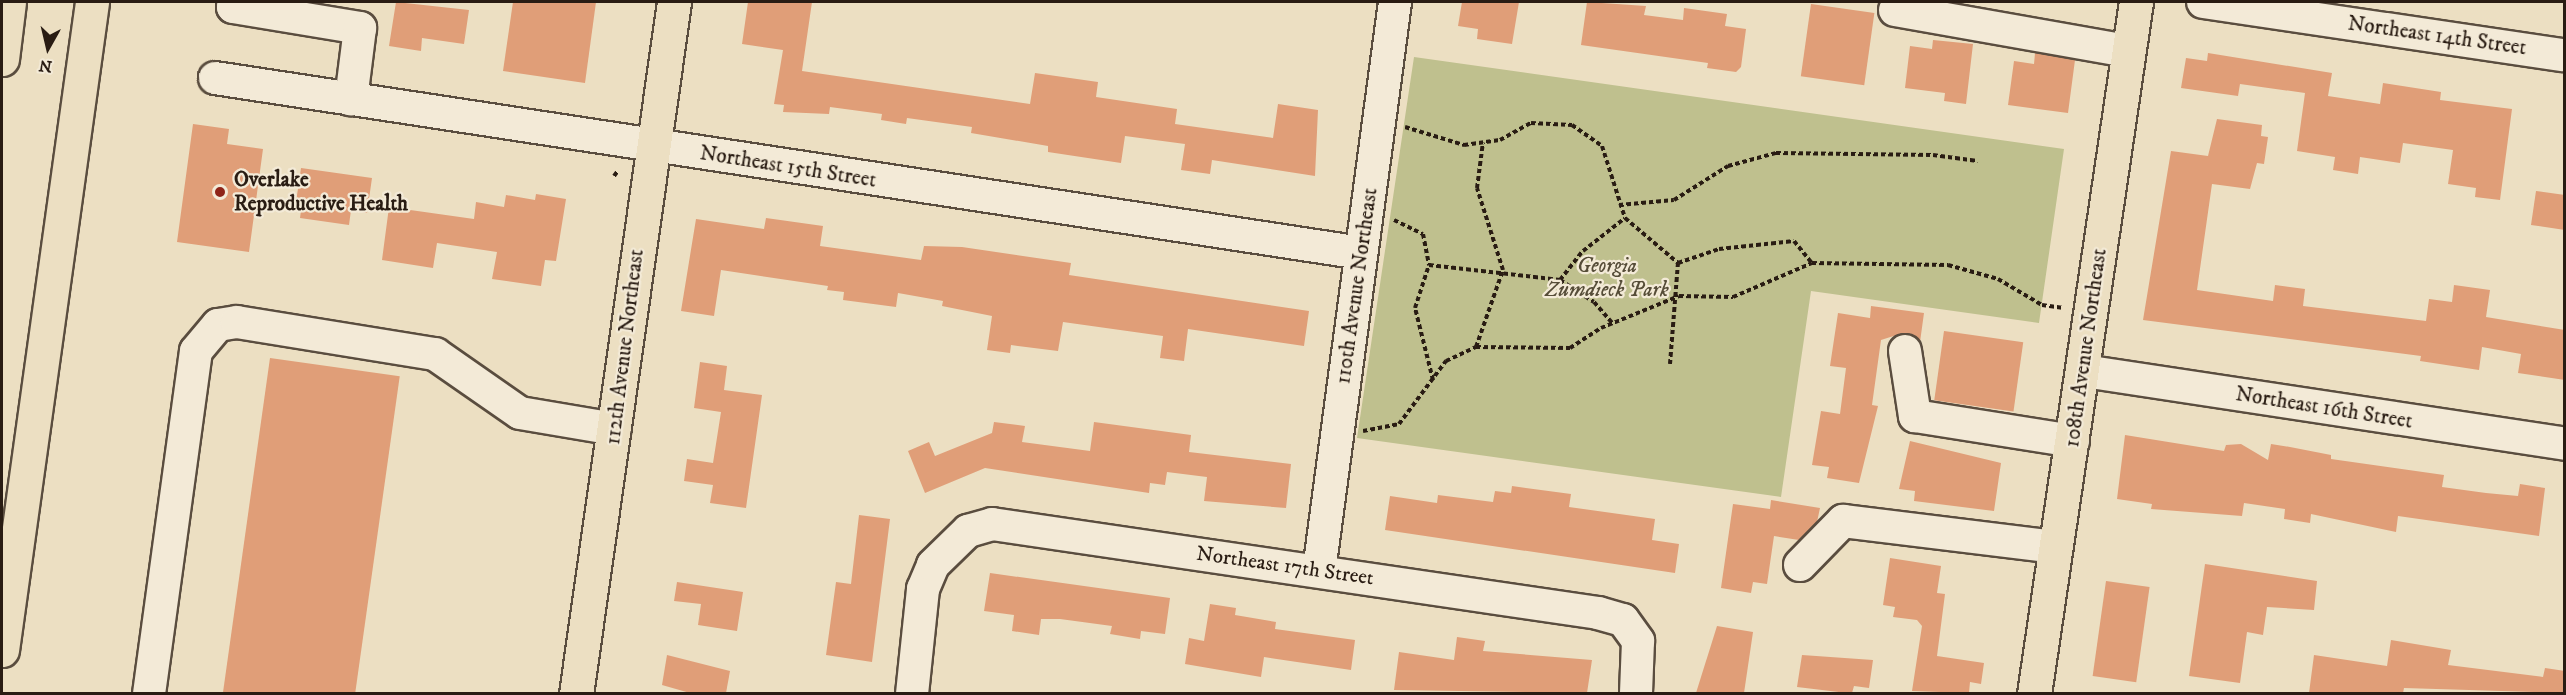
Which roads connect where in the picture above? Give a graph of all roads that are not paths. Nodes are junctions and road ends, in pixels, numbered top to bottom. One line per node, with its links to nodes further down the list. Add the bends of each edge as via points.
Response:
1 (9, 2): 11 (main road)
2 (92, 2): 24 (main road)
3 (234, 2): 13 (street, via 233,7 360,28)
4 (674, 2): 14 (main road, 112th Avenue Northeast)
5 (1395, 2): 15 (street, 110th Avenue Northeast)
6 (2136, 2): 9 (main road, 108th Avenue Northeast)
7 (2203, 2): 10 (street, Northeast 14th Street)
8 (1895, 10): 9 (street)
9 (2128, 51): 17 (main road, 108th Avenue Northeast)
10 (2565, 55)
11 (2, 59)
12 (215, 78): 13 (street, Northeast 15th Street)
13 (351, 99): 14 (street, Northeast 15th Street)
14 (653, 146): 15 (street, Northeast 15th Street); 18 (main road, 112th Avenue Northeast)
15 (1361, 253): 23 (street, 110th Avenue Northeast)
16 (1905, 351): 19 (street, via 1915,416)
17 (2084, 371): 19 (main road, 108th Avenue Northeast); 20 (street, Northeast 16th Street)
18 (615, 429): 25 (street, via 520,413 435,354 237,322 218,325 196,351); 26 (main road, 112th Avenue Northeast)
19 (2073, 441): 21 (main road, 108th Avenue Northeast)
20 (2565, 444)
21 (2056, 547): 22 (street, via 1843,521); 29 (main road, 108th Avenue Northeast)
22 (1800, 565)
23 (1319, 571): 27 (street, Northeast 17th Street, via 992,524 951,544 933,565 923,589); 28 (street, Northeast 17th Street, via 1623,620 1638,641)
24 (2, 651)
25 (149, 693)
26 (576, 693)
27 (912, 693)
28 (1636, 693)
29 (2034, 693)

